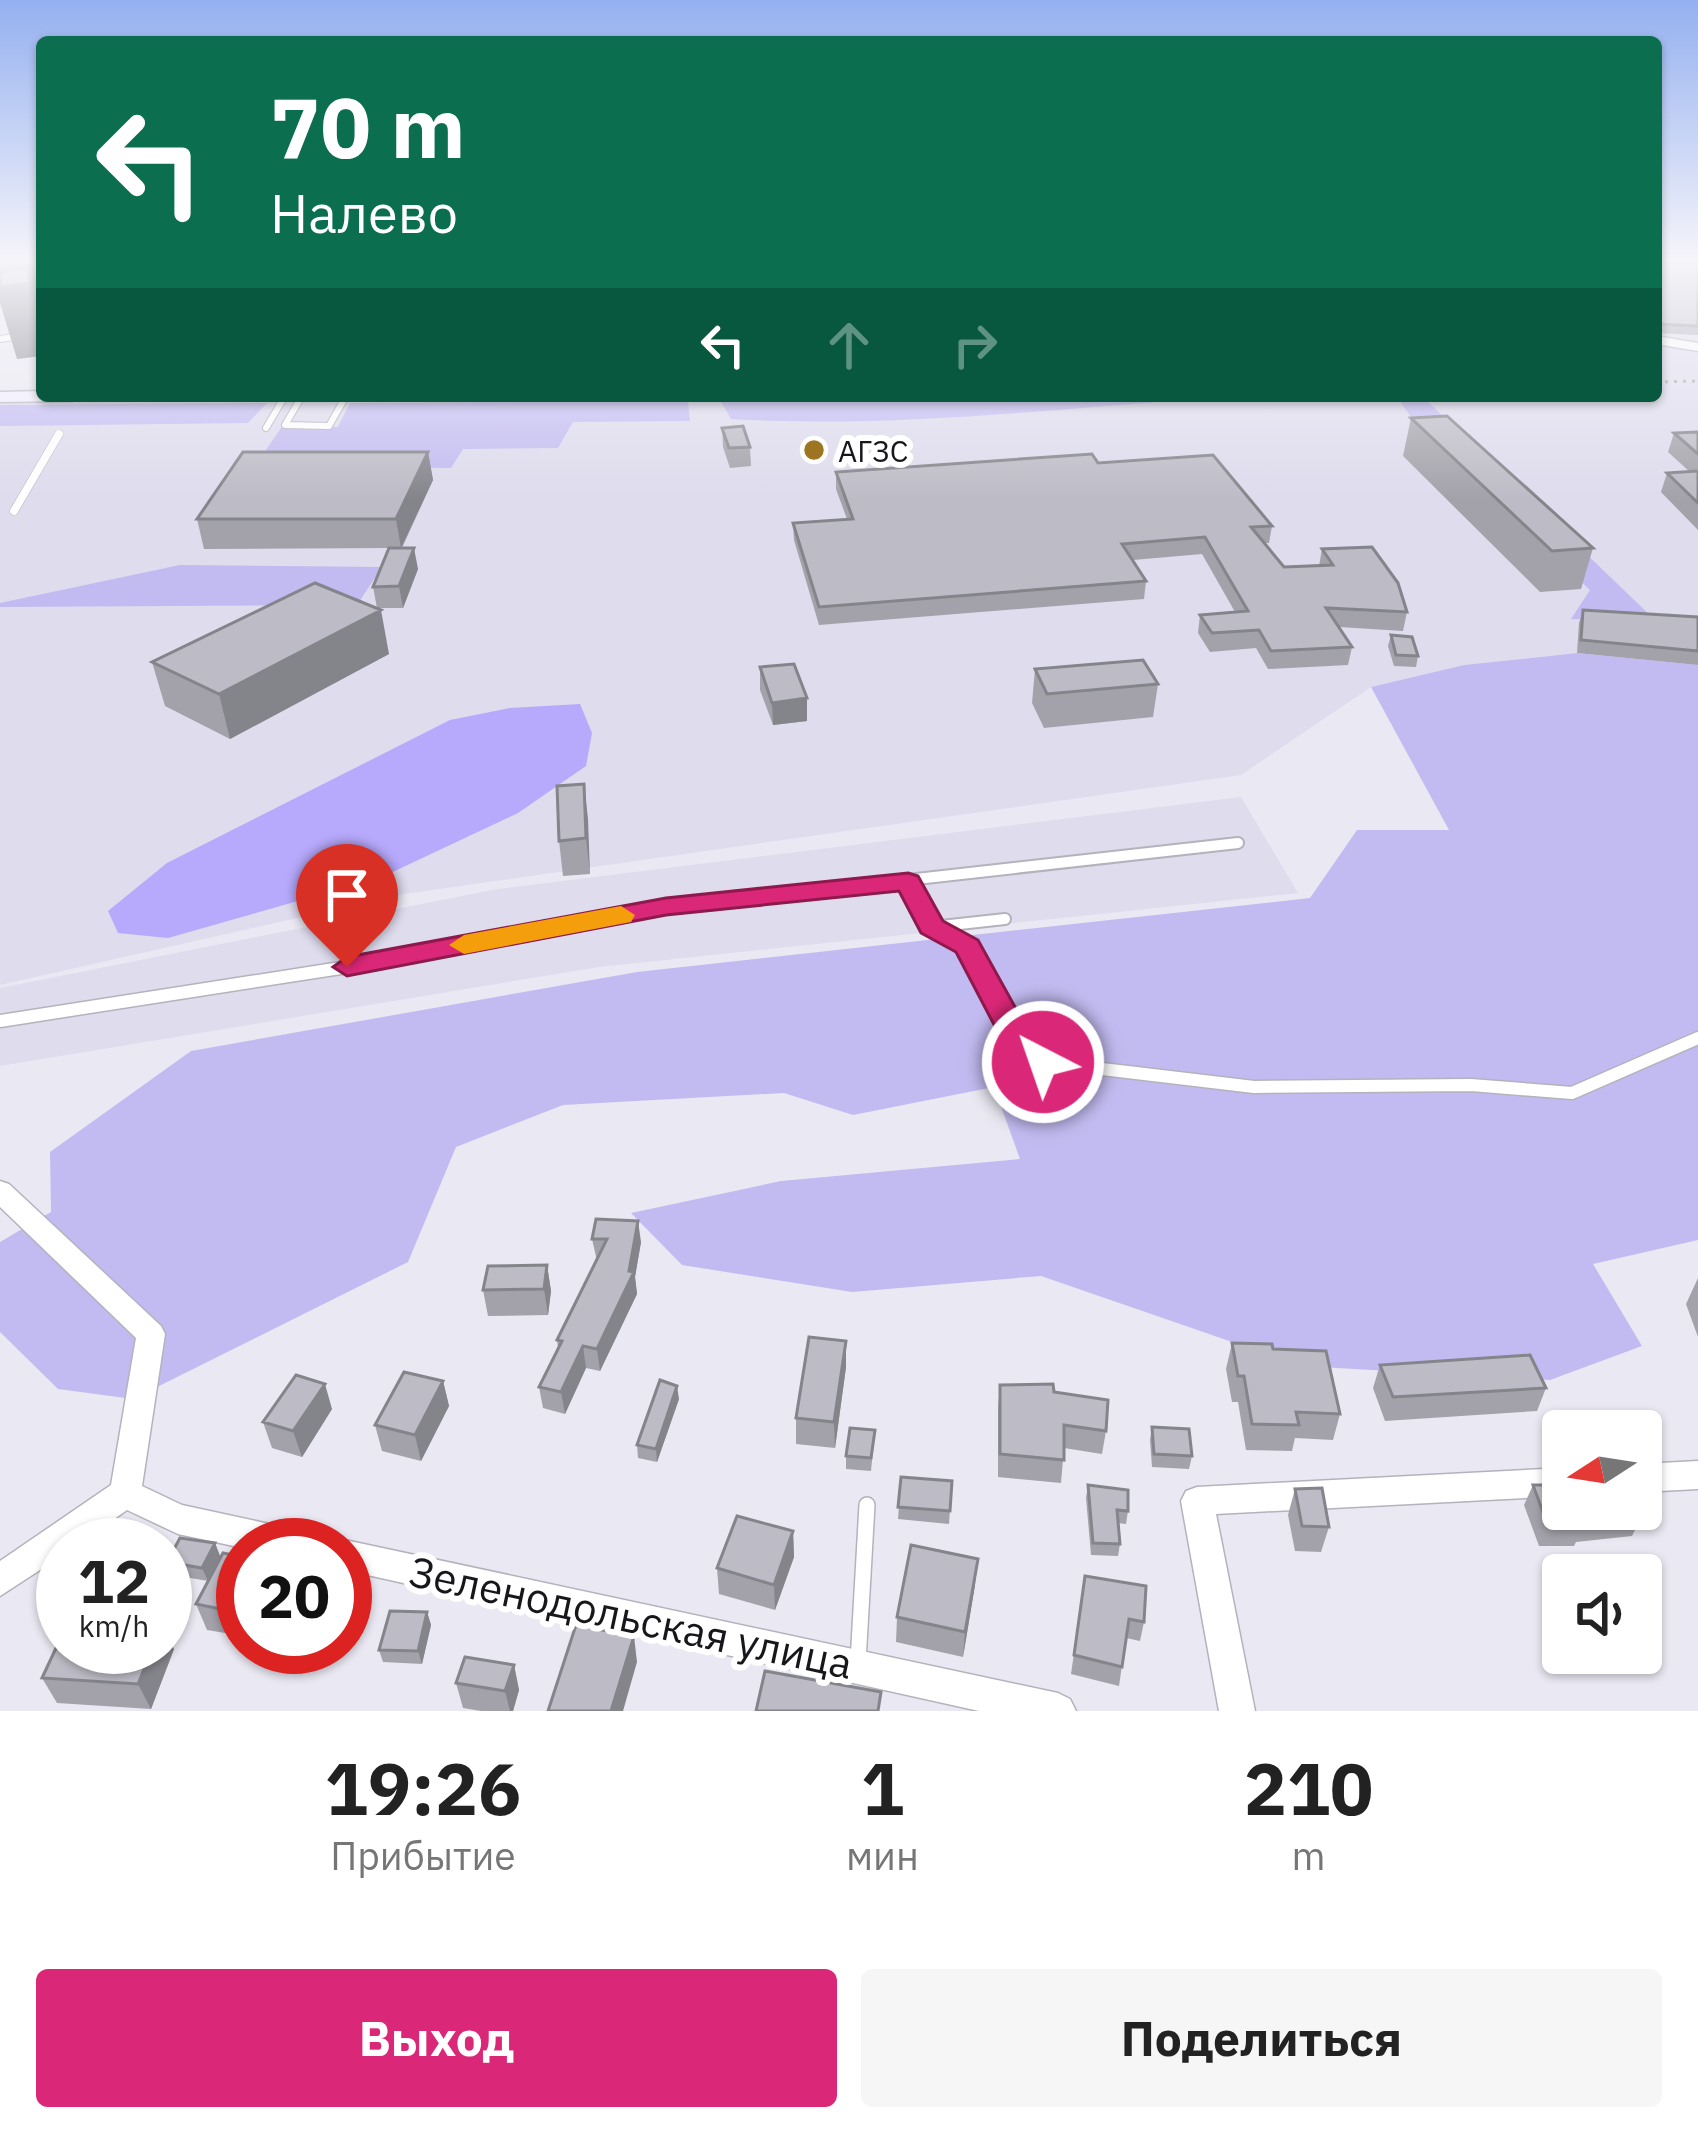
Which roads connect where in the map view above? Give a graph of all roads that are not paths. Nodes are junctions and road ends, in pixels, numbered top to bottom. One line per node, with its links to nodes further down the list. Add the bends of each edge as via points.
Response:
1 (1662, 341): 2 (street)
2 (1698, 347)
3 (0, 397): 4 (main road)
4 (36, 397)
5 (281, 402): 8 (lane)
6 (298, 402): 7 (lane, via 285,425 329,426)
7 (343, 402)
8 (266, 428)
9 (59, 434): 10 (lane)
10 (14, 511)
11 (1238, 843): 12 (lane)
12 (908, 882): 14 (lane); 15 (lane, via 666,907)
13 (1005, 919): 14 (lane)
14 (932, 927): 16 (lane, via 968,946 1023,1051 1043,1062 1254,1087 1472,1085 1572,1093)
15 (0, 1021)
16 (1698, 1037)
17 (0, 1191): 21 (street, via 151,1334)
18 (1698, 1475): 19 (street)
19 (1662, 1477)
20 (1542, 1483): 28 (street, via 1198,1501)
21 (125, 1493): 23 (street); 25 (street)
22 (867, 1505): 26 (lane)
23 (216, 1527)
24 (372, 1561): 26 (street, Зеленодольская улица)
25 (0, 1580)
26 (858, 1665): 27 (street, Зеленодольская улица)
27 (1058, 1711)
28 (1237, 1711)

